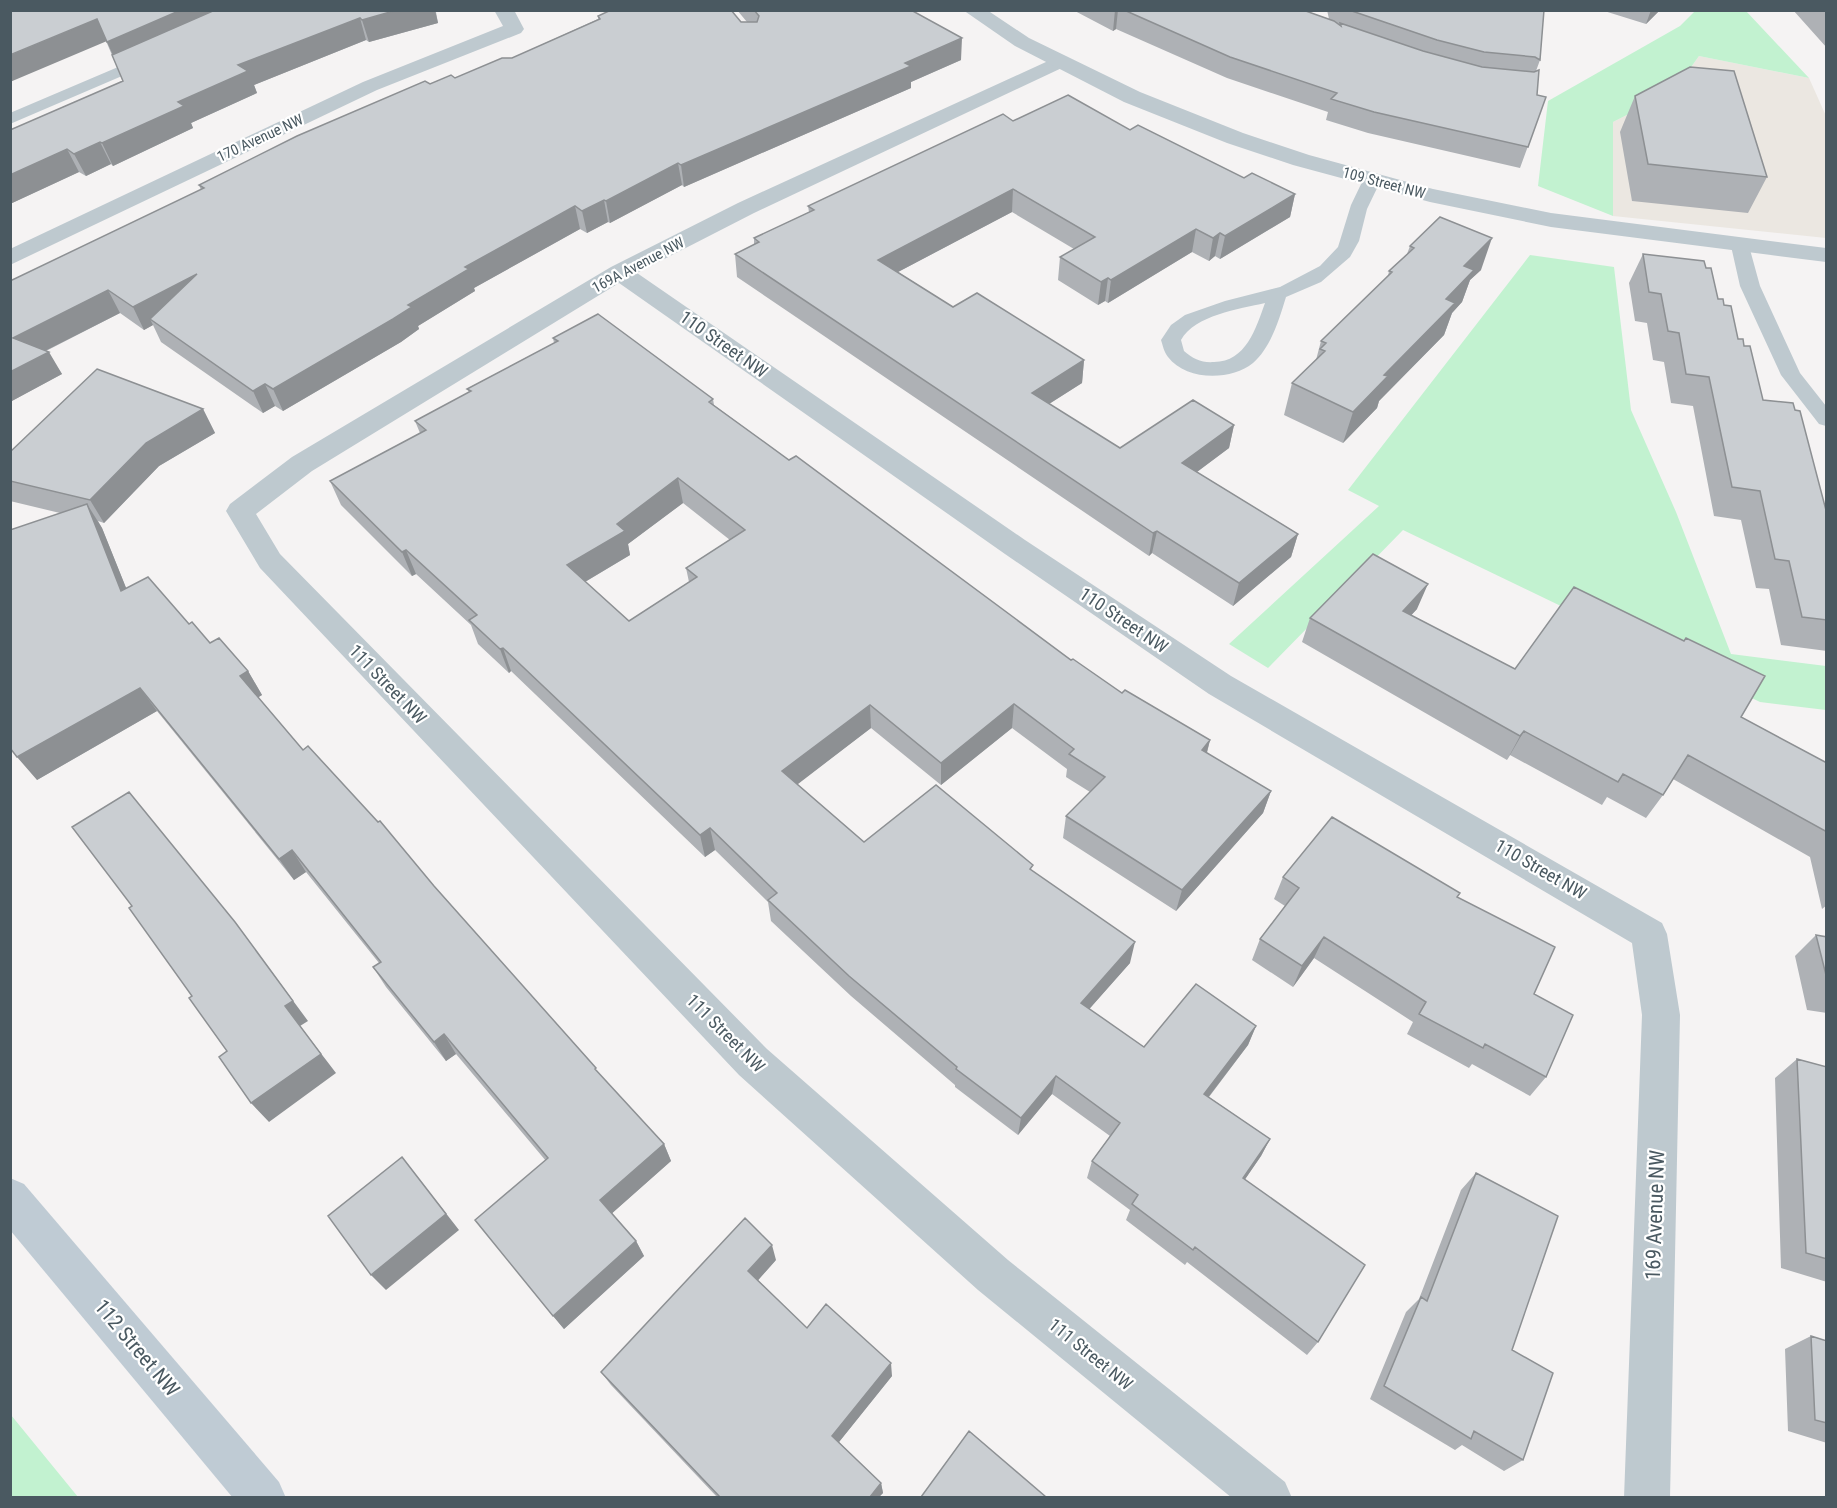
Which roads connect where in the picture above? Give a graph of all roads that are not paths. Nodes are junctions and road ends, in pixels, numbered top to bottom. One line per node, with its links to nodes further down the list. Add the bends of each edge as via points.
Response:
1 (973, 10): 4 (street, 109 Street NW)
2 (509, 20): 9 (street, 170 Avenue NW)
3 (163, 53): 5 (lane)
4 (1059, 62): 6 (street, 109 Street NW, via 1173,114 1301,160); 10 (street, 169A Avenue NW, via 746,208)
5 (10, 119)
6 (1372, 180): 7 (street, 109 Street NW, via 1551,220); 11 (lane, via 1357,212 1353,239 1345,251 1319,276)
7 (1740, 246): 8 (street, 109 Street NW); 12 (lane, via 1750,286 1791,375)
8 (1827, 255)
9 (10, 258)
10 (620, 272): 13 (street, 169A Avenue NW, via 302,464); 14 (street, 110 Street NW, via 1220,685)
11 (1277, 295): 11 (lane, via 1219,308 1195,319 1173,332 1173,349 1179,357 1202,368 1215,370 1240,365 1267,326)
12 (1827, 419)
13 (240, 511): 17 (street, 111 Street NW, via 270,561 753,1062 993,1275)
14 (1649, 934): 18 (street, 169 Avenue NW, via 1661,1015)
15 (10, 1198): 16 (main road, 112 Street NW)
16 (263, 1497)
17 (1269, 1497)
18 (1647, 1497)

